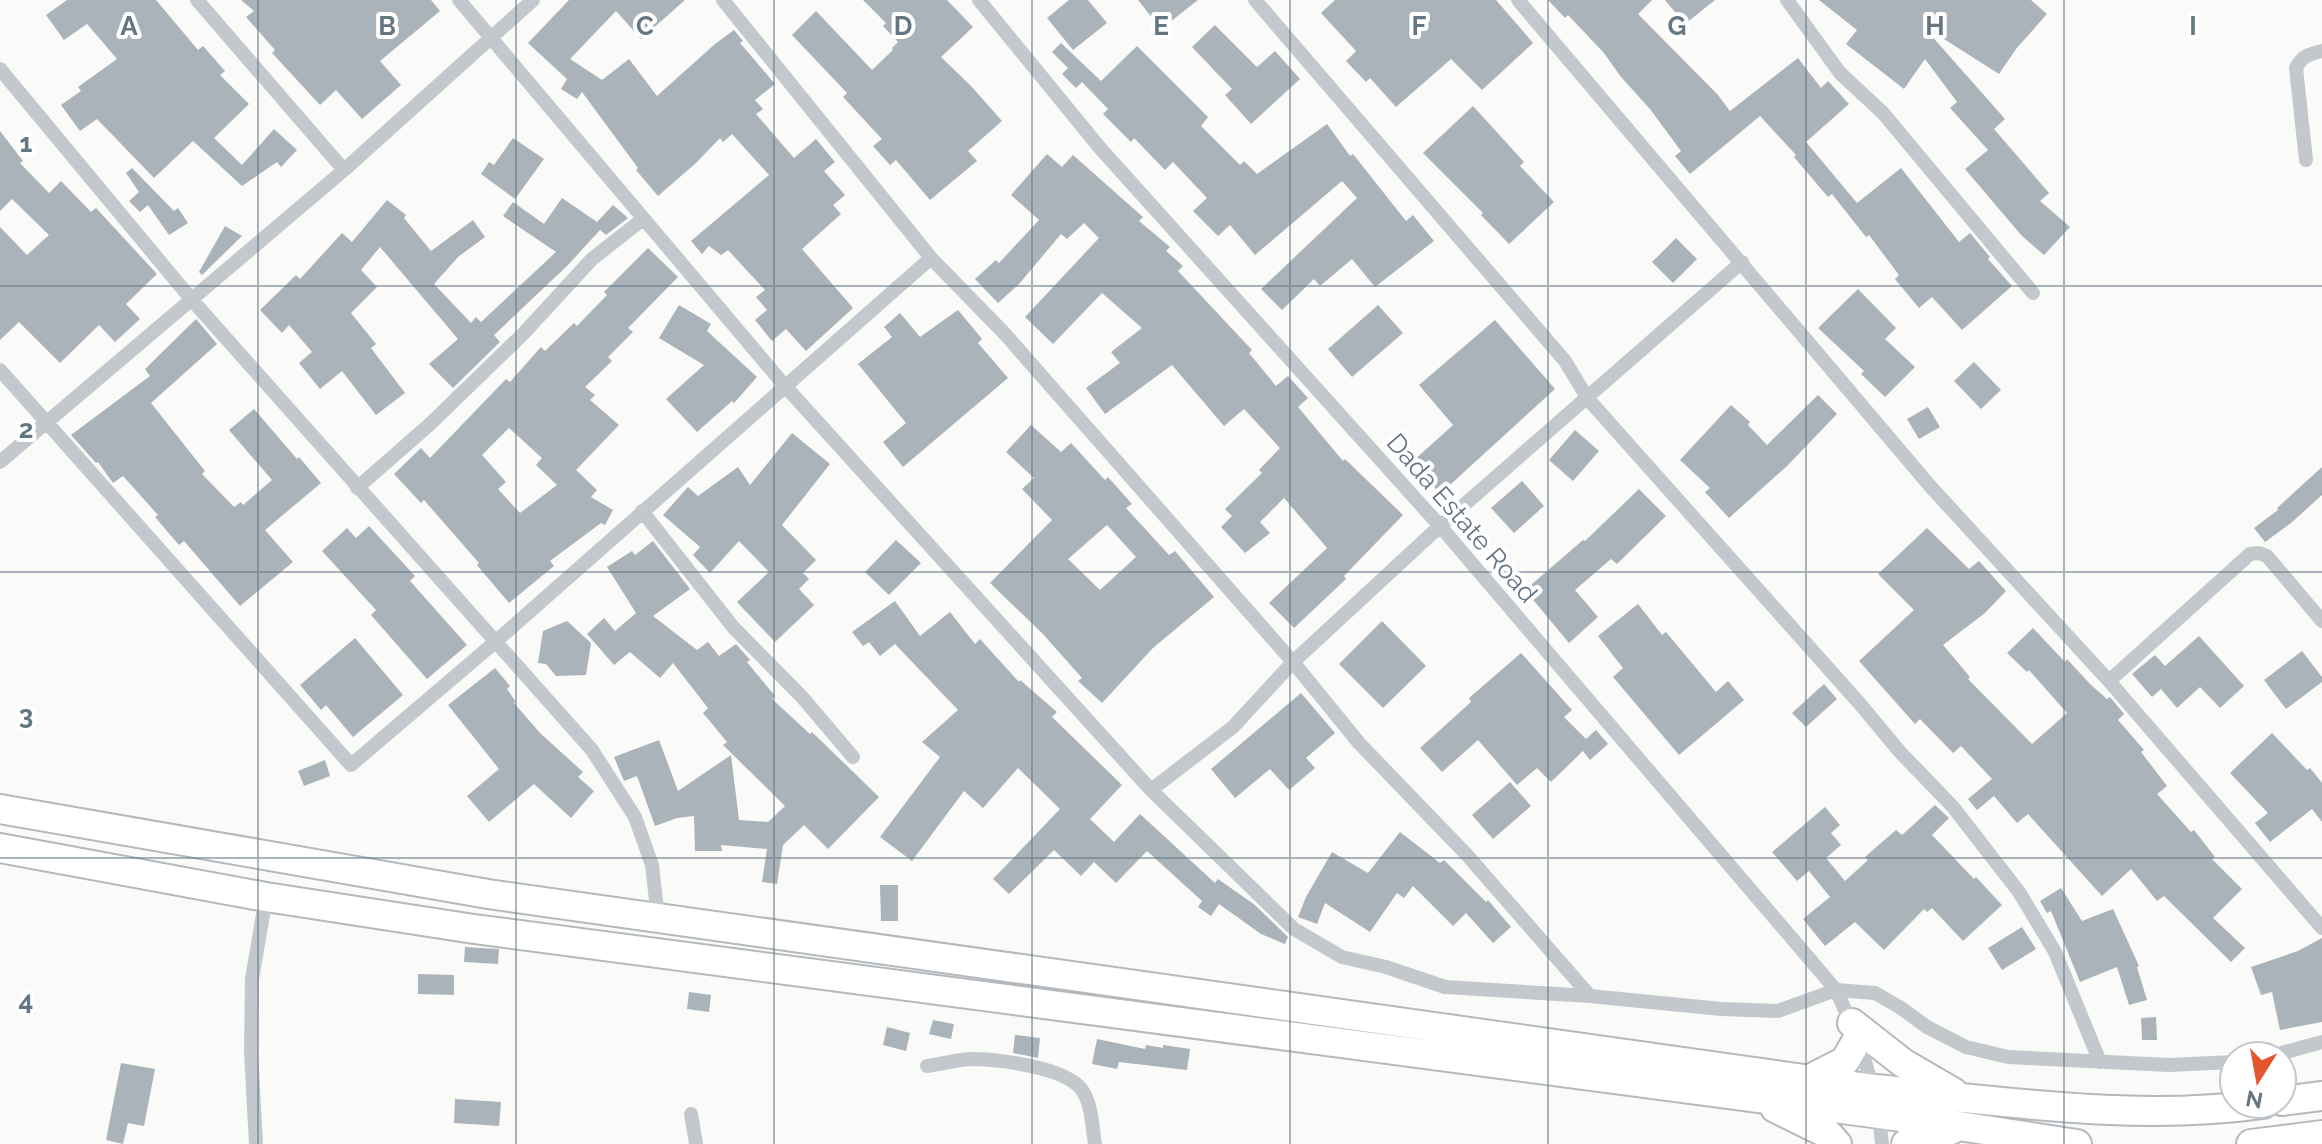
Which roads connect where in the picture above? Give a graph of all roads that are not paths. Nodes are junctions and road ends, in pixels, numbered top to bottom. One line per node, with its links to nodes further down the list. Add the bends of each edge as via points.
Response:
1 (197, 0): 13 (street)
2 (459, 0): 9 (street)
3 (533, 0): 9 (street)
4 (723, 0): 15 (street)
5 (979, 0): 26 (street, Dada Estate Road, via 1100,148)
6 (1255, 0): 21 (street, via 1565,361)
7 (1518, 0): 16 (street)
8 (1787, 0): 17 (street, via 1840,73 1883,113)
9 (490, 36): 13 (street); 14 (street)
10 (2322, 51): 12 (street, via 2300,59 2296,68)
11 (0, 69): 18 (street)
12 (2306, 160)
13 (344, 170): 18 (street)
14 (643, 219): 20 (street); 24 (street, via 592,259 523,334)
15 (931, 258): 20 (street); 29 (street, via 1005,334)
16 (1742, 262): 21 (street); 30 (street, via 1930,486)
17 (2033, 293)
18 (192, 300): 22 (street); 24 (street)
19 (0, 370): 22 (street)
20 (785, 386): 25 (street); 32 (street)
21 (1588, 399): 26 (street); 43 (street, via 1972,831 2019,892 2055,952)
22 (46, 424): 23 (street); 28 (street, via 351,765)
23 (0, 462)
24 (357, 488): 28 (street)
25 (642, 511): 28 (street); 31 (street, via 733,627)
26 (1440, 526): 29 (street); 38 (street, Dada Estate Road)
27 (2322, 621): 30 (street, via 2267,556 2250,554)
28 (494, 643): 36 (street, via 592,750 635,817 652,865)
29 (1293, 662): 32 (street, via 1233,727); 39 (street, via 1359,743 1467,855)
30 (2109, 681): 37 (street)
31 (853, 757)
32 (1151, 790): 39 (street, via 1294,929 1342,957 1445,987)
33 (0, 809): 36 (highway, via 488,894)
34 (0, 848): 35 (highway)
35 (266, 897): 49 (highway); 56 (street, via 252,979)
36 (658, 918): 46 (highway)
37 (2322, 928)
38 (1836, 990): 39 (street, via 1778,1011); 40 (street, Dada Estate Road); 43 (street, via 1875,993 1966,1047 2008,1057)
39 (1590, 996)
40 (1854, 1032): 46 (highway, via 1845,1061); 48 (highway); 51 (street, Dada Estate Road)
41 (2322, 1042): 42 (street)
42 (2298, 1049)
43 (2100, 1062): 44 (street)
44 (2218, 1064)
45 (927, 1066): 58 (street, via 970,1059 1021,1064 1075,1082 1088,1102)
46 (1810, 1079): 51 (highway)
47 (2322, 1096): 50 (highway)
48 (1960, 1097): 51 (highway); 52 (highway, via 2088,1109)
49 (1756, 1098): 51 (highway); 59 (highway, via 1828,1134)
50 (2298, 1099)
51 (1877, 1102): 54 (highway); 60 (street, Dada Estate Road)
52 (2218, 1109)
53 (691, 1114): 57 (street)
54 (1965, 1127): 61 (highway); 62 (highway)
55 (2322, 1135): 63 (highway)
56 (256, 1144)
57 (696, 1144)
58 (1095, 1144)
59 (1837, 1144)
60 (1882, 1144)
61 (1906, 1144)
62 (2077, 1144)
63 (2251, 1144)

